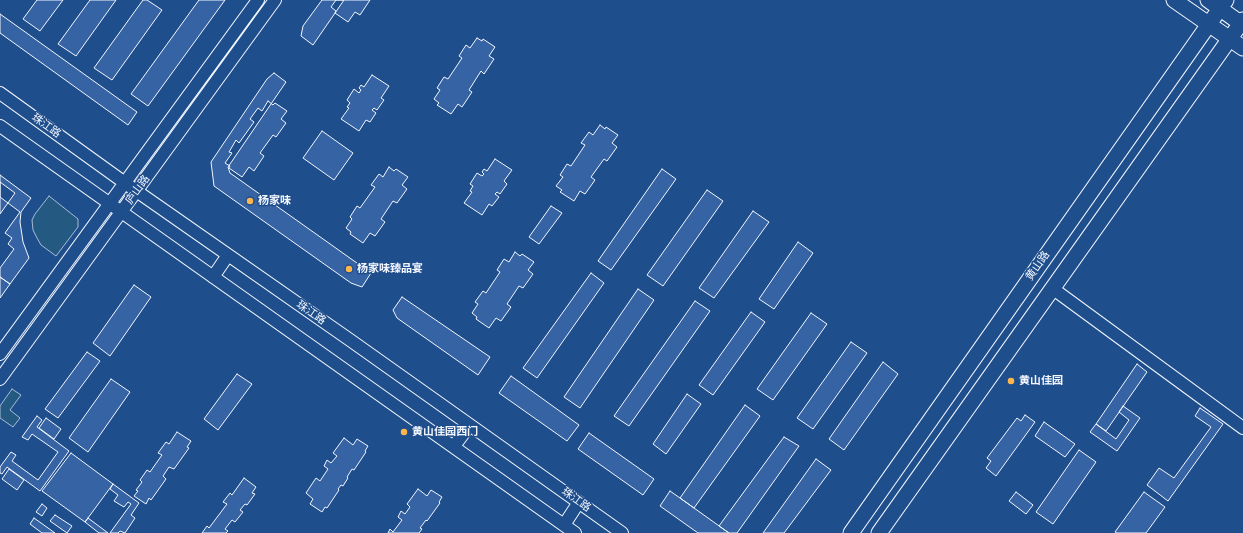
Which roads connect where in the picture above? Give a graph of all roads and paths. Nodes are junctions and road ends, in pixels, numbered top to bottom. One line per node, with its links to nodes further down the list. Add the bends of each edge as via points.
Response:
1 (258, 0): 11 (street, 庐山路)
2 (274, 0): 12 (street, 庐山路)
3 (1174, 0): 6 (main road)
4 (1218, 3): 5 (main road); 6 (main road, 黄山路)
5 (1242, 22): 7 (main road)
6 (1209, 24): 7 (main road); 27 (main road, 黄山路)
7 (1229, 39): 8 (main road); 17 (main road)
8 (1243, 48)
9 (0, 93): 11 (street, 珠江路)
10 (0, 126): 13 (street)
11 (124, 183): 12 (street, 珠江路); 13 (street, 庐山路)
12 (137, 191): 14 (street, 庐山路); 15 (street, 珠江路)
13 (110, 204): 14 (street); 18 (street, 庐山路)
14 (122, 212): 16 (street); 19 (street, 庐山路)
15 (228, 255): 16 (street); 20 (street, 珠江路)
16 (213, 277): 22 (street)
17 (1052, 288): 21 (street); 28 (main road)
18 (0, 354)
19 (0, 379)
20 (470, 425): 22 (street); 23 (street, 珠江路)
21 (1243, 428)
22 (454, 446): 24 (street)
23 (580, 502): 24 (street); 26 (street, 珠江路)
24 (564, 525): 25 (street)
25 (576, 533)
26 (622, 533)
27 (851, 533)
28 (878, 533)

